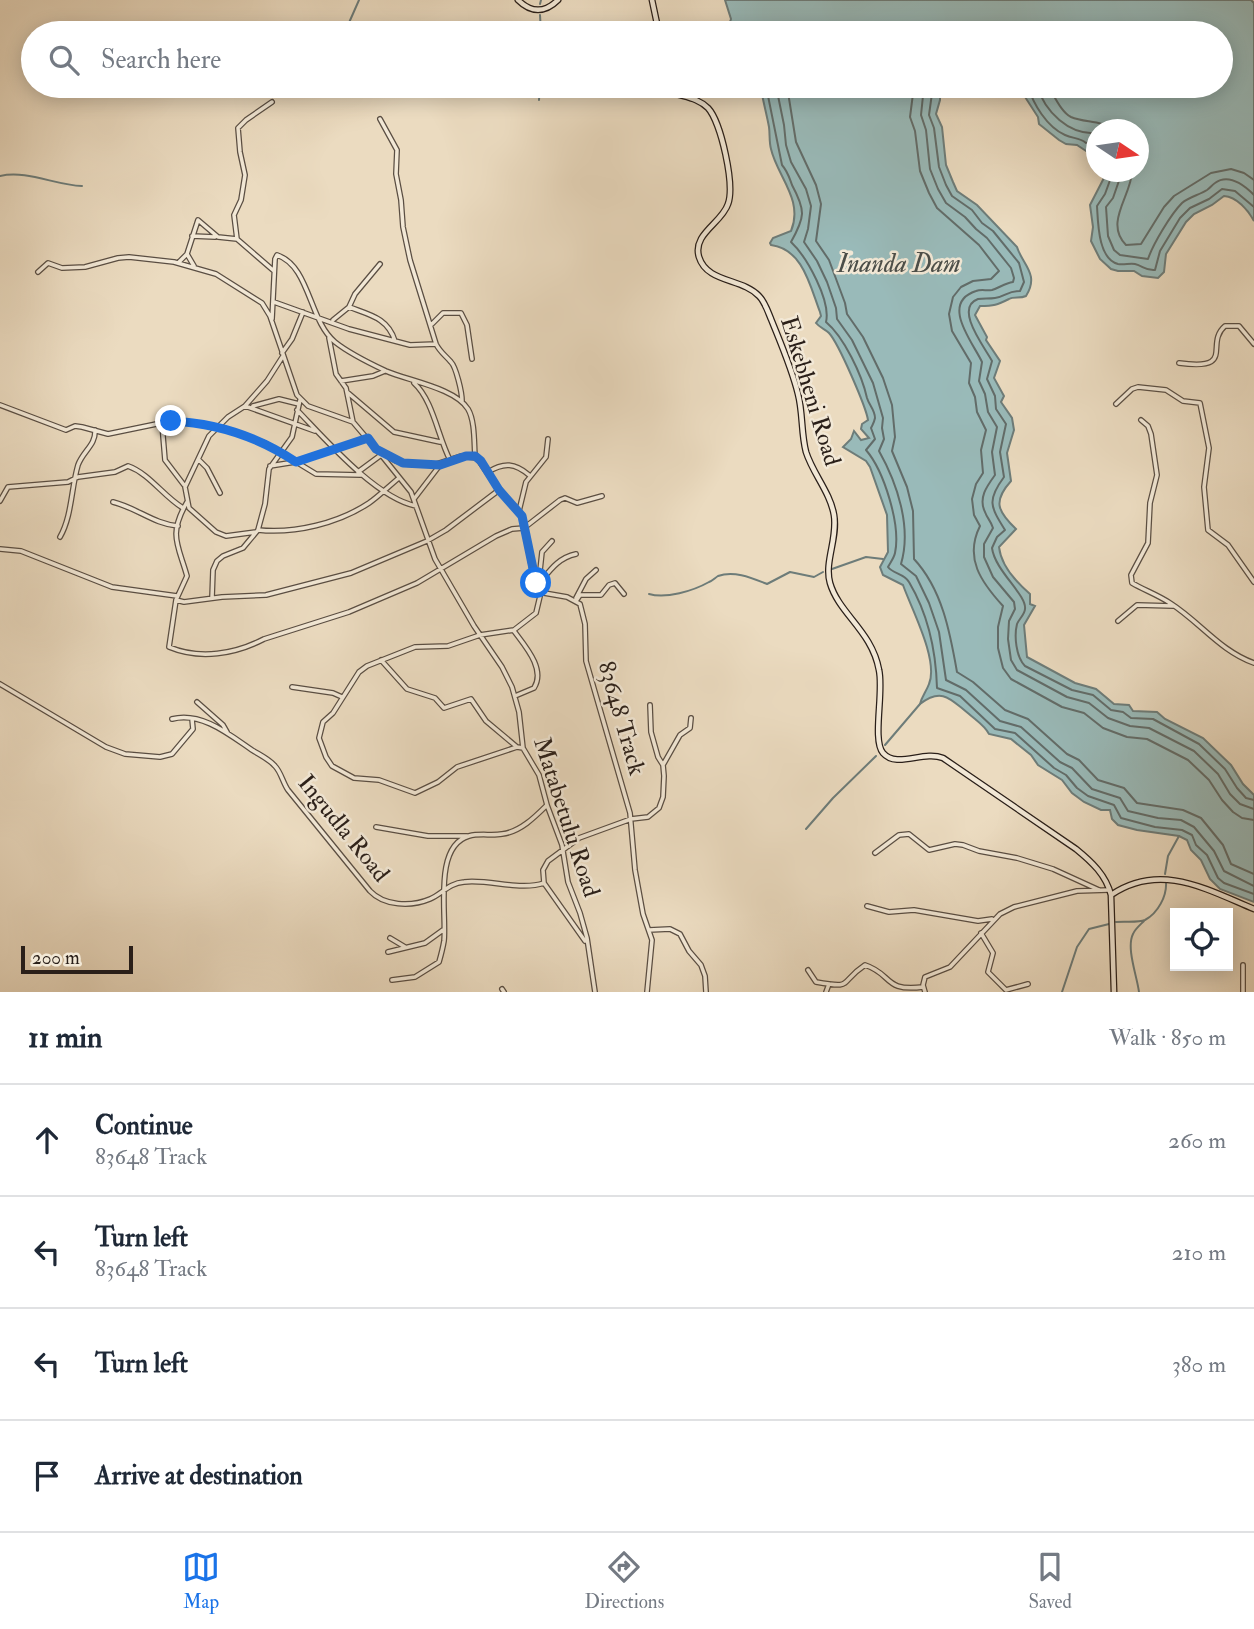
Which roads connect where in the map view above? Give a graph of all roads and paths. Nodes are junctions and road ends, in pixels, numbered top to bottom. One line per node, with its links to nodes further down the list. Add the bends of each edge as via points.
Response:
1 (518, 0): 2 (street, via 540,11)
2 (558, 0)
3 (652, 0): 4 (street)
4 (656, 21)
5 (690, 98): 124 (street, Eskebheni Road, via 711,112 719,128 730,184 730,199 701,239 699,258 714,275 758,295 789,366 805,449 834,517 830,582 868,640 879,669 879,747 896,760 931,754 943,758 1076,849 1095,865)
6 (272, 102): 10 (street, via 238,128 245,175 234,215)
7 (380, 119): 23 (street, via 397,150 402,226)
8 (192, 236): 9 (street); 9 (street, via 198,220); 11 (street)
9 (218, 237): 10 (street)
10 (237, 239): 15 (street)
11 (187, 254): 12 (street); 14 (street)
12 (178, 263): 14 (street); 16 (street, via 118,258 62,268 48,262)
13 (380, 264): 18 (street)
14 (194, 266): 22 (street, via 258,299)
15 (275, 271): 17 (street); 20 (street, via 276,256 290,260)
16 (38, 272)
17 (273, 302): 19 (street); 22 (street)
18 (349, 307): 21 (street); 25 (street, via 383,320)
19 (303, 312): 20 (street); 28 (street)
20 (318, 317): 21 (street); 24 (street)
21 (332, 321): 25 (street)
22 (272, 323): 28 (street)
23 (432, 324): 26 (street); 29 (street, via 443,313 460,313 467,325)
24 (329, 336): 31 (street); 33 (street)
25 (395, 341): 26 (street)
26 (436, 344): 35 (street, via 454,364)
27 (1254, 344): 30 (street, via 1239,326 1226,326 1213,360 1199,365)
28 (283, 355): 36 (street); 39 (street)
29 (472, 359)
30 (1179, 363)
31 (385, 371): 32 (street); 33 (street)
32 (410, 380): 35 (street); 51 (street, via 425,397)
33 (341, 382): 34 (street)
34 (347, 392): 43 (street); 51 (street, via 394,432)
35 (462, 401): 56 (street, via 472,418)
36 (299, 402): 40 (street, via 279,399); 41 (street); 43 (street)
37 (1116, 404): 89 (street, via 1138,387 1166,390 1183,401 1200,403 1209,448 1204,487 1208,530 1228,545)
38 (0, 405): 47 (street, via 62,429)
39 (245, 406): 40 (street); 46 (street)
40 (251, 407): 45 (street)
41 (297, 410): 45 (street); 48 (street)
42 (1141, 420): 96 (street, via 1151,434 1157,475 1148,543 1130,579)
43 (353, 422): 49 (street)
44 (162, 424): 46 (street); 47 (street, via 108,434); 67 (street, via 165,460)
45 (295, 426): 48 (street); 54 (street)
46 (216, 428): 54 (street, via 249,436); 57 (street)
47 (94, 430): 66 (street, via 94,442 80,462)
48 (318, 432): 52 (street)
49 (368, 438): 52 (street); 53 (street)
50 (548, 439): 64 (street, via 546,457)
51 (440, 442): 58 (street)
52 (336, 449): 59 (street); 63 (street)
53 (376, 449): 55 (street, Matabetulu Road); 60 (street, via 403,463)
54 (281, 452): 59 (street); 61 (street)
55 (381, 455): 63 (street); 65 (street, Matabetulu Road)
56 (475, 456): 58 (street); 62 (street)
57 (199, 460): 67 (street); 70 (street)
58 (450, 460): 60 (street)
59 (296, 462): 61 (street); 63 (street, via 316,474)
60 (440, 465): 72 (street)
61 (270, 466): 81 (street)
62 (488, 472): 64 (street, via 514,465); 69 (street)
63 (359, 474): 68 (street)
64 (530, 476): 78 (street)
65 (399, 478): 68 (street); 72 (street, Matabetulu Road)
66 (75, 480): 73 (street, via 8,487); 77 (street, via 128,466); 82 (street)
67 (185, 487): 75 (street)
68 (384, 489): 76 (street, via 402,503); 81 (street, via 339,518 296,529)
69 (499, 490): 78 (street); 83 (street)
70 (220, 493)
71 (602, 496): 80 (street, via 577,503 560,500)
72 (414, 499): 76 (street, Matabetulu Road)
73 (0, 501)
74 (113, 502): 79 (street, via 159,523)
75 (187, 502): 77 (street); 81 (street, via 218,534)
76 (416, 506): 83 (street, Matabetulu Road)
77 (183, 508): 79 (street)
78 (519, 512): 80 (street)
79 (178, 526): 93 (street, via 176,545 187,576)
80 (524, 528): 87 (street, via 496,536); 90 (street)
81 (257, 531): 94 (street, via 243,548 217,561)
82 (60, 537)
83 (427, 541): 87 (street, Matabetulu Road); 94 (street, via 329,579 266,595)
84 (552, 541): 90 (street, via 542,552)
85 (0, 549): 93 (street, via 21,551 112,587)
86 (576, 554): 90 (street, via 554,564)
87 (441, 570): 93 (street, via 349,612 226,654 169,647); 99 (street, Matabetulu Road)
88 (596, 570): 95 (street)
89 (1254, 582)
90 (537, 586): 91 (street)
91 (541, 592): 95 (street); 98 (street, via 536,612)
92 (624, 594): 95 (street, via 615,583 601,595 580,595)
93 (177, 598): 94 (street, via 184,602)
94 (212, 598)
95 (576, 600): 116 (street, 83648 Track, via 584,618 586,660)
96 (1175, 607): 97 (street, via 1137,605); 101 (street, via 1230,652)
97 (1118, 621)
98 (514, 630): 99 (street); 104 (street, via 532,657 538,678 534,688)
99 (480, 635): 100 (street); 104 (street, Matabetulu Road)
100 (382, 660): 105 (street, via 359,673); 112 (street, via 407,689 435,698 444,708 471,699 486,721)
101 (1254, 663)
102 (0, 684): 110 (street, via 125,754 172,754 193,729)
103 (292, 687): 105 (street)
104 (515, 696): 113 (street, Matabetulu Road)
105 (342, 697): 112 (street, via 323,722 319,738 330,763 354,778 384,781 418,793 457,767)
106 (197, 702): 111 (street)
107 (650, 705): 114 (street, via 651,732)
108 (691, 718): 114 (street, via 690,728 680,735)
109 (172, 719): 110 (street, Ingudla Road)
110 (192, 719): 111 (street, Ingudla Road)
111 (227, 732): 122 (street, Ingudla Road, via 276,766 288,790 379,899 392,904 426,900)
112 (517, 747): 113 (street)
113 (523, 748): 115 (street, Matabetulu Road, via 539,775)
114 (663, 765): 116 (street, via 659,808 648,817)
115 (547, 805): 118 (street, via 511,832); 119 (street, Matabetulu Road)
116 (631, 819): 119 (street, via 584,835); 129 (street, 83648 Track, via 635,870)
117 (376, 827): 118 (street, via 428,836)
118 (467, 836): 122 (street, via 450,856)
119 (564, 850): 121 (street, via 548,861); 132 (street, Matabetulu Road, via 568,882)
120 (874, 852): 123 (street, via 899,835 909,834 929,850 963,845 1053,869)
121 (544, 883): 122 (street, Ingudla Road, via 522,886 466,881); 132 (street)
122 (443, 889): 128 (street)
123 (1099, 890): 124 (street); 127 (street, via 1025,904)
124 (1111, 893): 126 (street, via 1161,878 1188,883); 145 (street)
125 (867, 906): 127 (street, via 889,912)
126 (1254, 909)
127 (994, 918): 130 (street)
128 (443, 930): 133 (street, via 425,943); 137 (street, via 435,966 415,977)
129 (649, 930): 142 (street, 83648 Track, via 652,946); 143 (street, via 670,929 680,934 701,965)
130 (981, 933): 139 (street, via 993,953 988,972 1006,990); 140 (street, via 950,967 925,977)
131 (390, 938): 133 (street)
132 (588, 946): 141 (street, Matabetulu Road)
133 (405, 947): 134 (street)
134 (388, 952)
135 (1243, 965): 146 (street)
136 (808, 970): 138 (street, via 816,982)
137 (392, 980)
138 (829, 984): 140 (street, via 844,985 865,965 899,989); 144 (street)
139 (1028, 984)
140 (924, 989)
141 (595, 992)
142 (647, 992)
143 (706, 992)
144 (826, 992)
145 (1114, 992)
146 (1244, 992)

